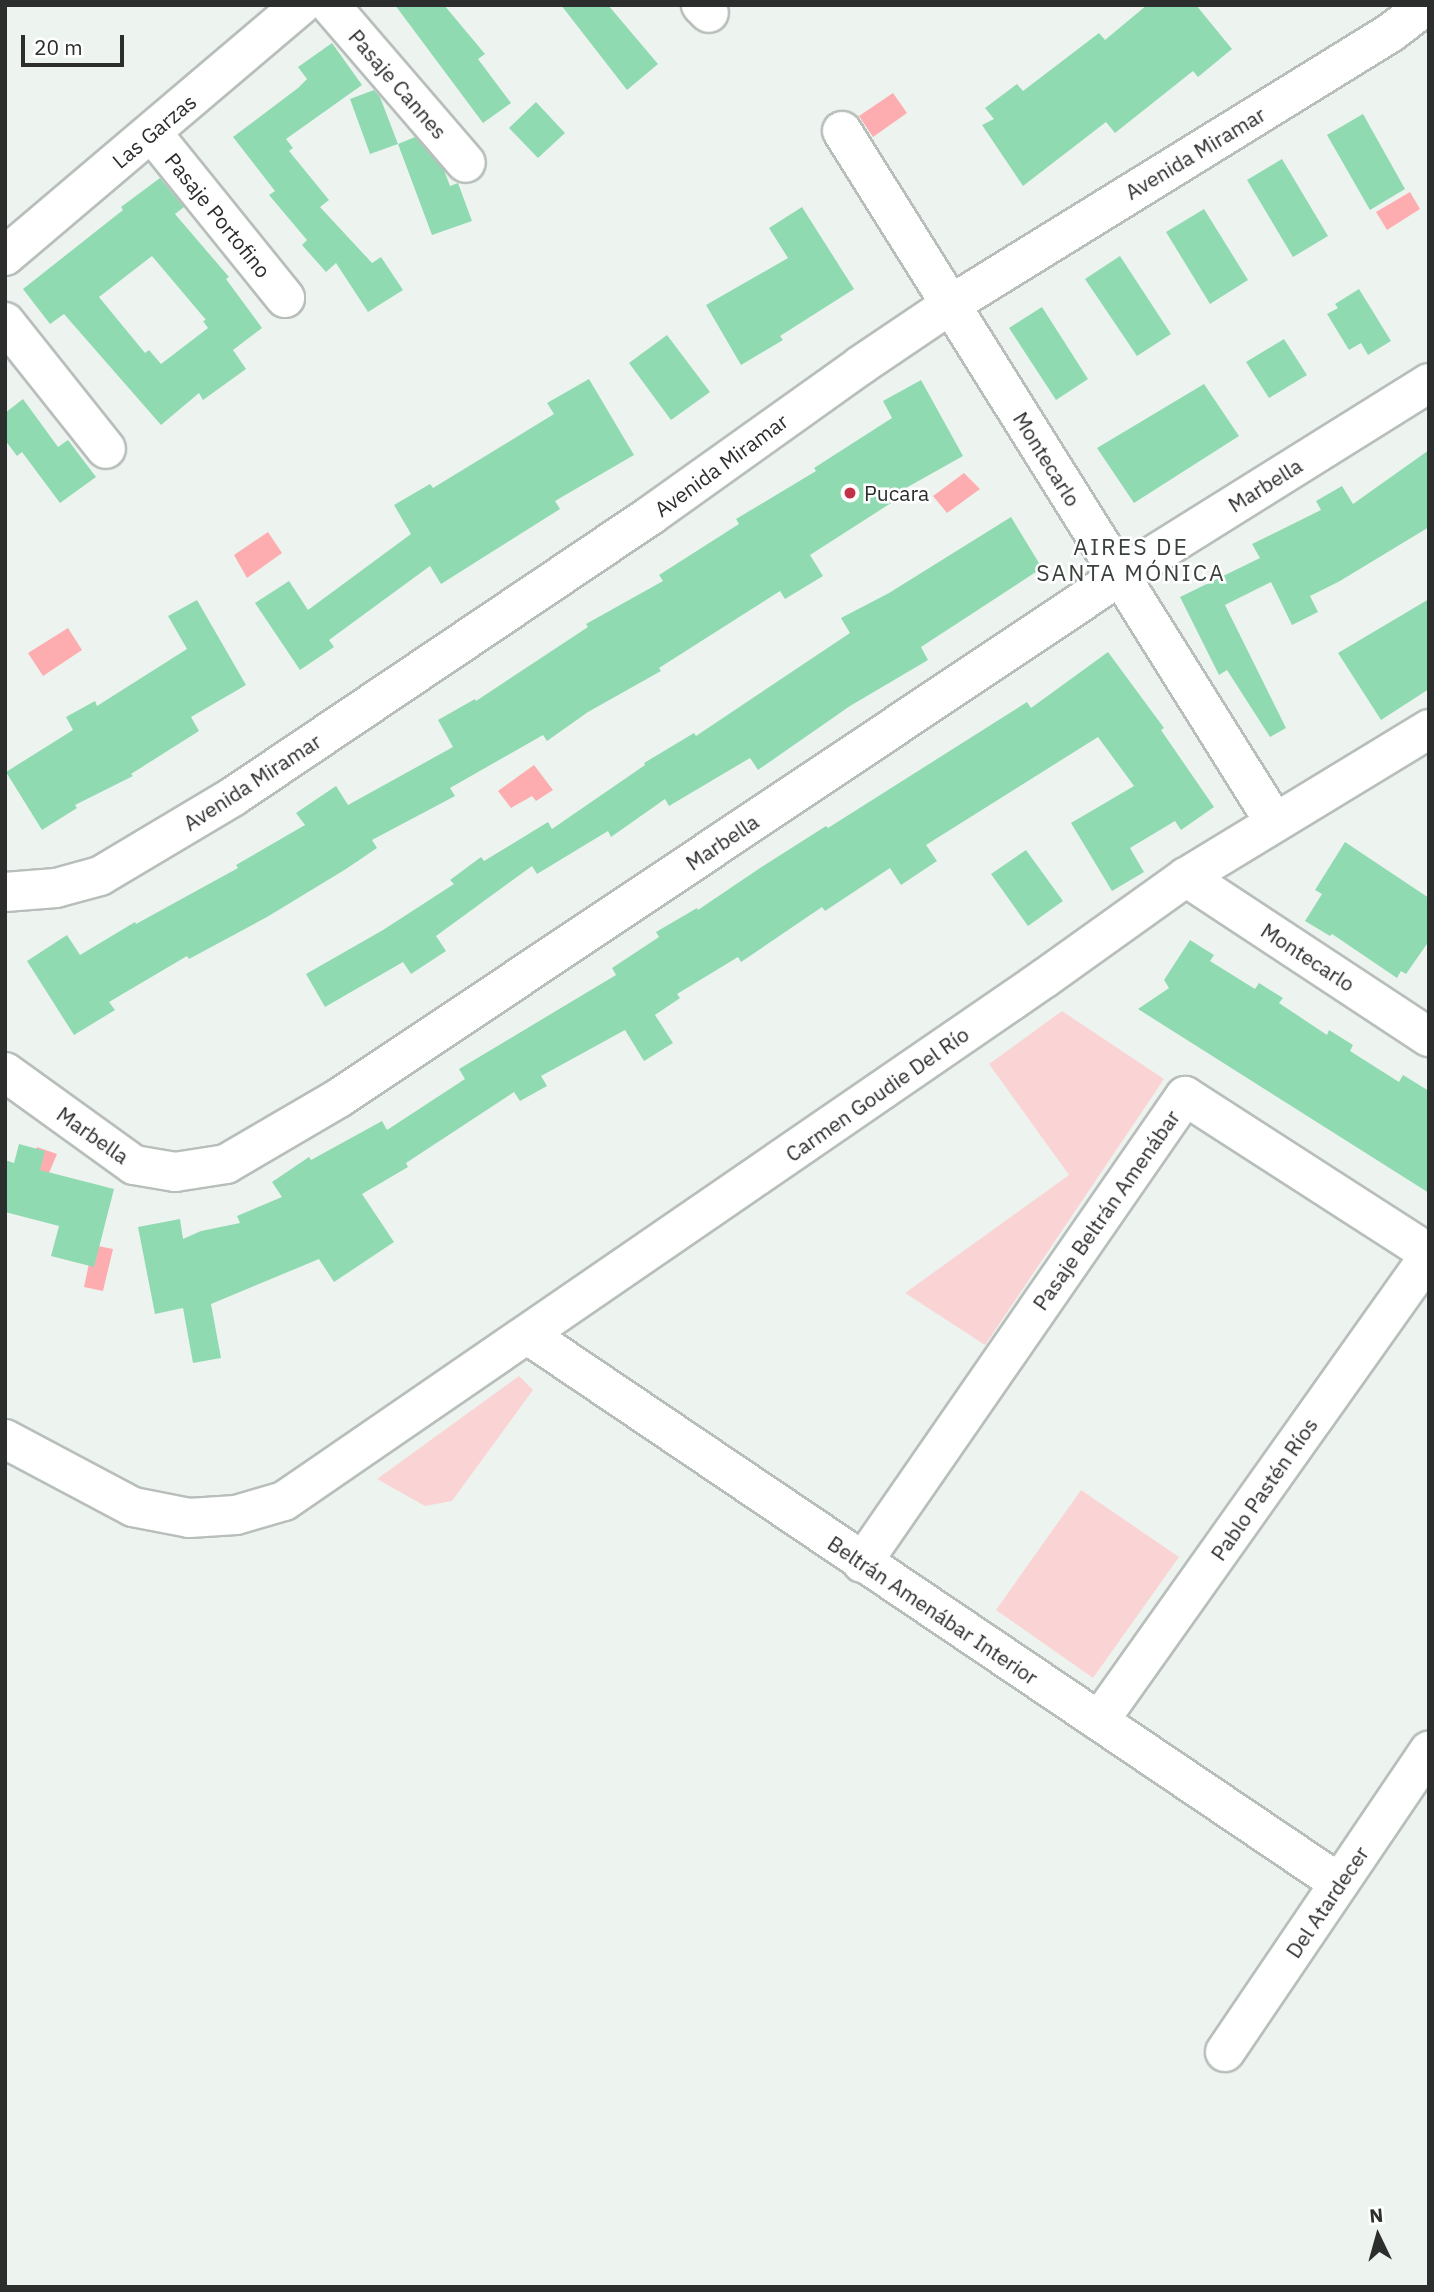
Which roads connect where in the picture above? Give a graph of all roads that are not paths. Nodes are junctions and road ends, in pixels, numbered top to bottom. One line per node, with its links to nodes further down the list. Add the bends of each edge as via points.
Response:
1 (301, 5): 5 (street, Las Garzas)
2 (330, 5): 6 (street, Pasaje Cannes)
3 (1427, 5): 9 (street, Avenida Miramar, via 1390,33)
4 (842, 131): 9 (street, Montecarlo)
5 (152, 133): 7 (street, Las Garzas); 8 (street, Pasaje Portofino)
6 (467, 163)
7 (5, 256)
8 (285, 298)
9 (950, 305): 13 (street, Montecarlo); 17 (street, Avenida Miramar, via 628,531 234,796 100,876 56,888)
10 (5, 322): 12 (street)
11 (1429, 383): 13 (street, Marbella)
12 (106, 449)
13 (1120, 576): 15 (street, Montecarlo); 19 (street, Marbella, via 339,1098 226,1164 175,1172 134,1165)
14 (1429, 729): 15 (street, Carmen Goudie Del Río)
15 (1275, 823): 16 (street, Carmen Goudie Del Río)
16 (1186, 877): 18 (street, Montecarlo); 21 (street, Carmen Goudie Del Río)
17 (5, 892)
18 (1429, 1037)
19 (5, 1072)
20 (1429, 1255): 23 (street, Pasaje Beltrán Amenábar, via 1185,1096); 24 (street, Pablo Pastén Ríos)
21 (528, 1335): 22 (street, Carmen Goudie Del Río, via 284,1501 236,1515 189,1518 133,1507); 23 (street, Beltrán Amenábar Interior)
22 (5, 1438)
23 (862, 1563): 24 (street, Beltrán Amenábar Interior)
24 (1099, 1721): 26 (street, Beltrán Amenábar Interior)
25 (1429, 1751): 26 (street, Del Atardecer)
26 (1339, 1884): 27 (street, Del Atardecer)
27 (1225, 2052)

